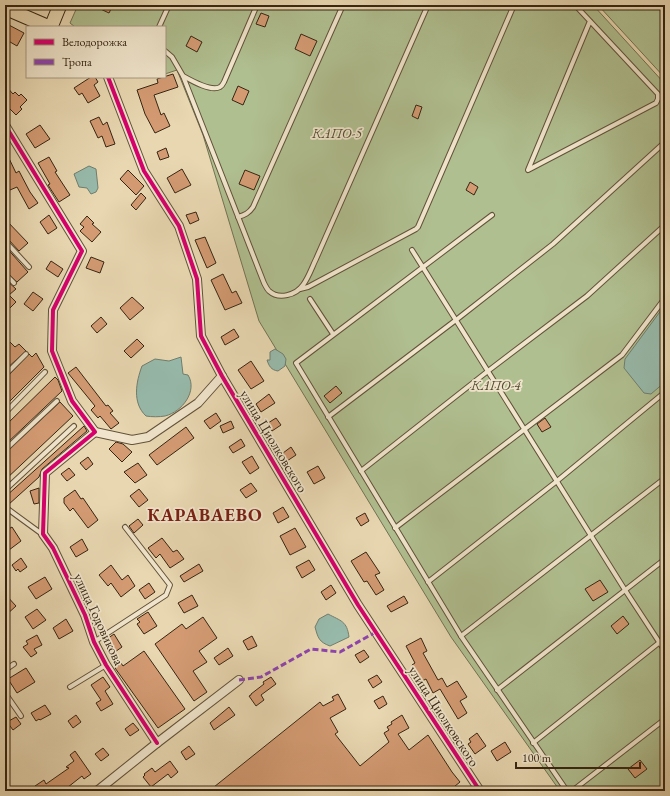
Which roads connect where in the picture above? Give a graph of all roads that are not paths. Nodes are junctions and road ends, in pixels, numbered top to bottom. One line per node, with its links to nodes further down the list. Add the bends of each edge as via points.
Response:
1 (60, 5): 11 (main road)
2 (168, 5): 12 (lane)
3 (257, 5): 14 (lane, via 220,87 201,85)
4 (343, 5): 19 (lane, via 253,207)
5 (428, 5): 27 (lane, via 328,235)
6 (514, 5): 27 (lane, via 416,229)
7 (575, 5): 9 (lane)
8 (5, 8): 10 (main road)
9 (590, 21): 9 (lane, via 658,94 658,99 656,103 528,170)
10 (48, 26)
11 (50, 26)
12 (159, 26)
13 (166, 52): 14 (lane)
14 (183, 76): 19 (lane)
15 (108, 78): 36 (street, улица Циолковского, via 144,171 179,226 197,279 201,336)
16 (5, 125): 43 (street, via 82,251 53,310 52,351 72,400)
17 (665, 142): 30 (lane, via 553,244)
18 (492, 215): 24 (lane)
19 (238, 217): 27 (lane, via 270,292 278,296)
20 (665, 225): 33 (lane, via 587,296)
21 (5, 241): 23 (lane)
22 (412, 250): 24 (lane)
23 (29, 267)
24 (423, 267): 30 (lane); 31 (lane)
25 (5, 274): 26 (lane)
26 (14, 283)
27 (300, 289)
28 (665, 298): 42 (lane, via 622,355)
29 (310, 299): 31 (lane)
30 (456, 320): 33 (lane); 40 (lane)
31 (333, 334): 40 (lane, via 296,363)
32 (26, 354): 35 (lane)
33 (488, 371): 42 (lane); 45 (lane)
34 (46, 372): 39 (lane)
35 (5, 375)
36 (222, 376): 43 (street, via 198,403 148,438 132,440); 73 (street, улица Циолковского, via 358,605)
37 (665, 392): 47 (lane)
38 (57, 401): 44 (lane)
39 (5, 413)
40 (328, 417): 45 (lane)
41 (74, 426): 48 (lane)
42 (524, 429): 47 (lane); 51 (lane)
43 (95, 432): 52 (street, via 45,473)
44 (5, 450)
45 (360, 471): 51 (lane)
46 (665, 478): 53 (lane)
47 (557, 481): 53 (lane); 55 (lane)
48 (5, 490)
49 (5, 507): 52 (lane)
50 (125, 527): 59 (lane, via 170,585 166,595)
51 (395, 528): 55 (lane)
52 (43, 534): 59 (street, улица Годовикова, via 53,548 85,615)
53 (591, 536): 56 (lane); 57 (lane)
54 (665, 559): 56 (lane)
55 (428, 582): 57 (lane)
56 (625, 590): 60 (lane); 67 (lane)
57 (461, 636): 67 (lane)
58 (665, 638): 60 (lane)
59 (94, 642): 63 (street, улица Годовикова)
60 (659, 642): 61 (lane); 72 (lane)
61 (665, 651)
62 (14, 664): 64 (lane)
63 (106, 665): 66 (lane); 71 (street, улица Годовикова)
64 (5, 670)
65 (239, 680): 71 (street)
66 (70, 687)
67 (497, 690): 72 (lane)
68 (5, 694): 69 (lane)
69 (21, 716)
70 (665, 719): 76 (lane)
71 (157, 743): 74 (street)
72 (533, 743): 75 (lane)
73 (476, 790)
74 (97, 791)
75 (567, 791)
76 (572, 791)

